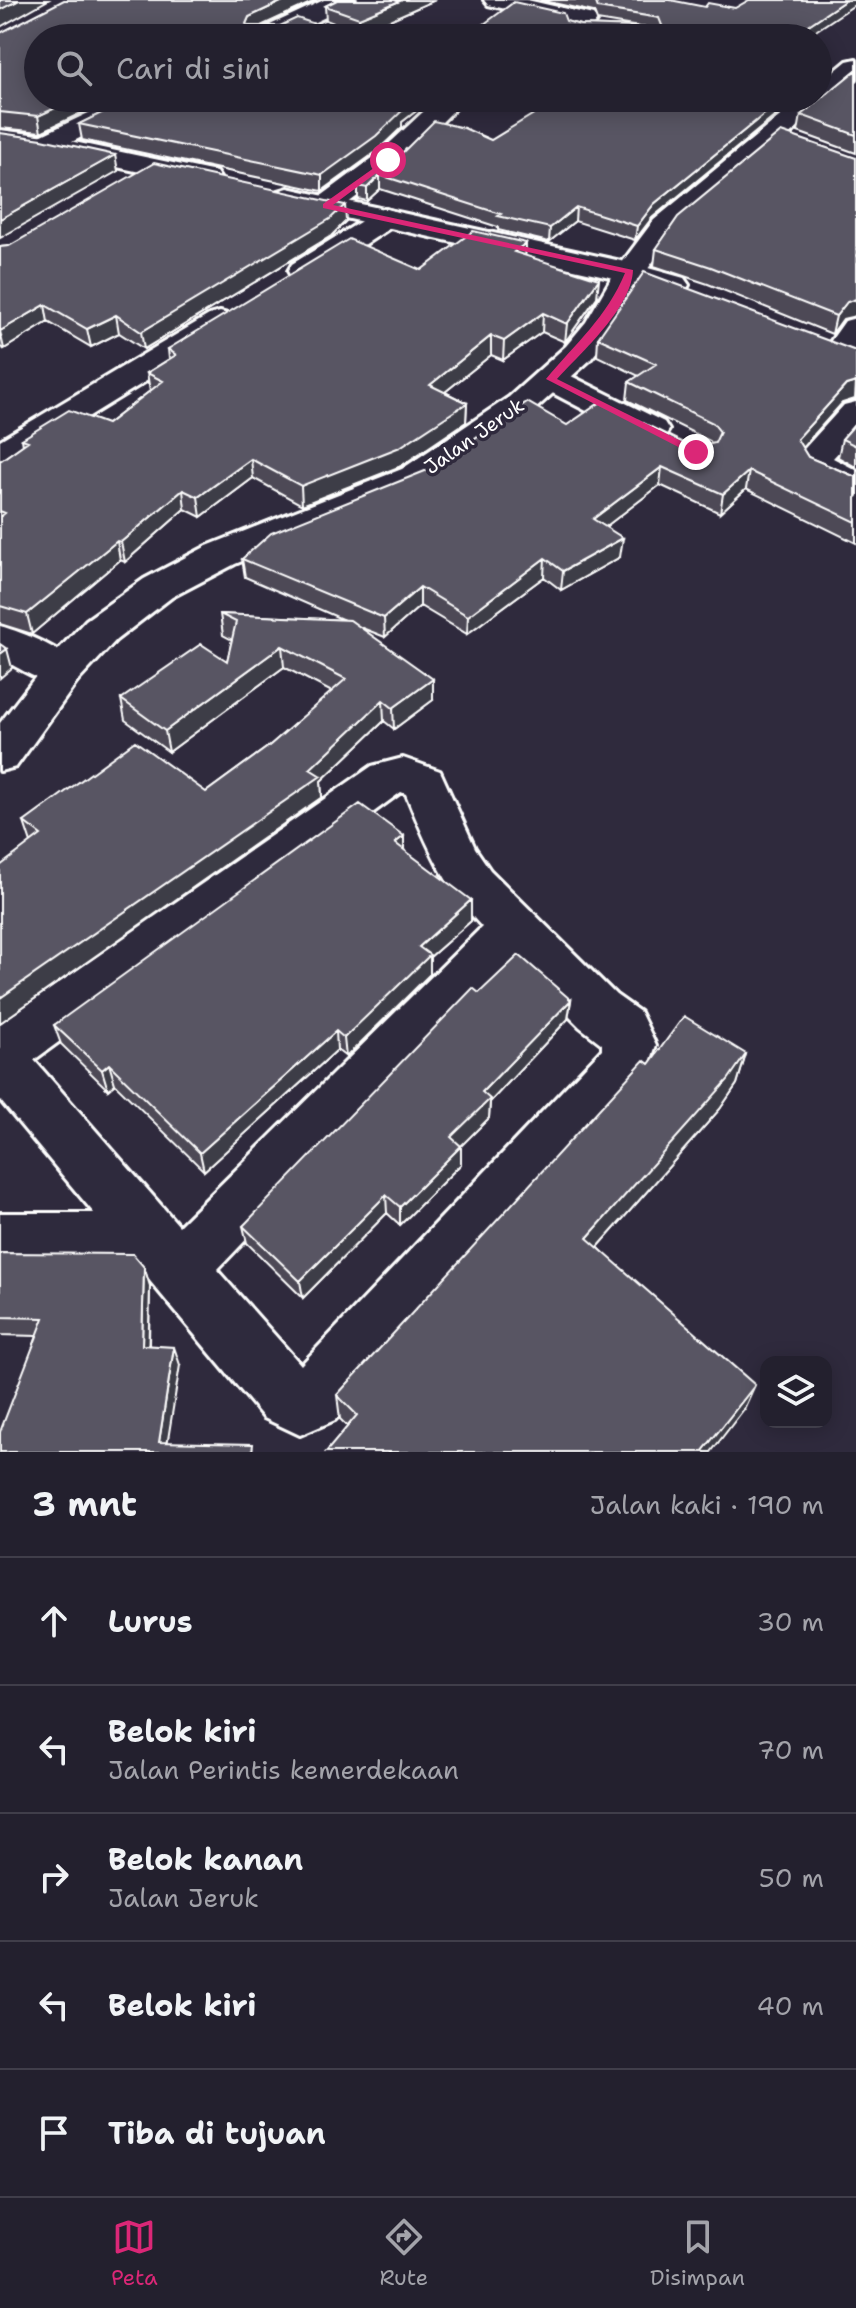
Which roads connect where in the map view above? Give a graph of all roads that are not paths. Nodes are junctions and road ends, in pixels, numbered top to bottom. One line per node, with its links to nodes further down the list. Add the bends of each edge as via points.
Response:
1 (343, 0): 3 (street)
2 (496, 0): 6 (street)
3 (295, 21): 4 (street); 5 (street)
4 (289, 24)
5 (304, 24)
6 (586, 24)
7 (111, 112): 12 (street)
8 (438, 112): 18 (street, via 388,160)
9 (801, 112): 10 (street, Jalan Jeruk)
10 (777, 135): 13 (street); 20 (street, Jalan Jeruk, via 664,226)
11 (0, 138): 12 (street)
12 (46, 144): 14 (street)
13 (803, 145)
14 (151, 167): 15 (street); 16 (street)
15 (234, 184)
16 (113, 189)
17 (265, 191): 18 (street)
18 (326, 206): 19 (street)
19 (386, 218): 20 (street); 21 (street)
20 (630, 272): 22 (street); 24 (street, Jalan Jeruk, via 599,328)
21 (283, 284)
22 (696, 294)
23 (247, 306): 27 (street)
24 (551, 379): 26 (street); 30 (street, Jalan Jeruk, via 415,477 221,555 158,588 101,630)
25 (856, 412): 28 (street, via 814,458)
26 (683, 446)
27 (0, 455)
28 (856, 484)
29 (0, 640): 30 (street)
30 (62, 672): 31 (street, Jalan Jeruk)
31 (0, 755)
32 (513, 928): 34 (street); 34 (street, via 621,1028 629,1045 626,1060 313,1398 300,1403 286,1396); 34 (street, via 455,856 424,783 403,775 388,778 10,1047 6,1067)
33 (0, 1241): 34 (street)
34 (166, 1255)

